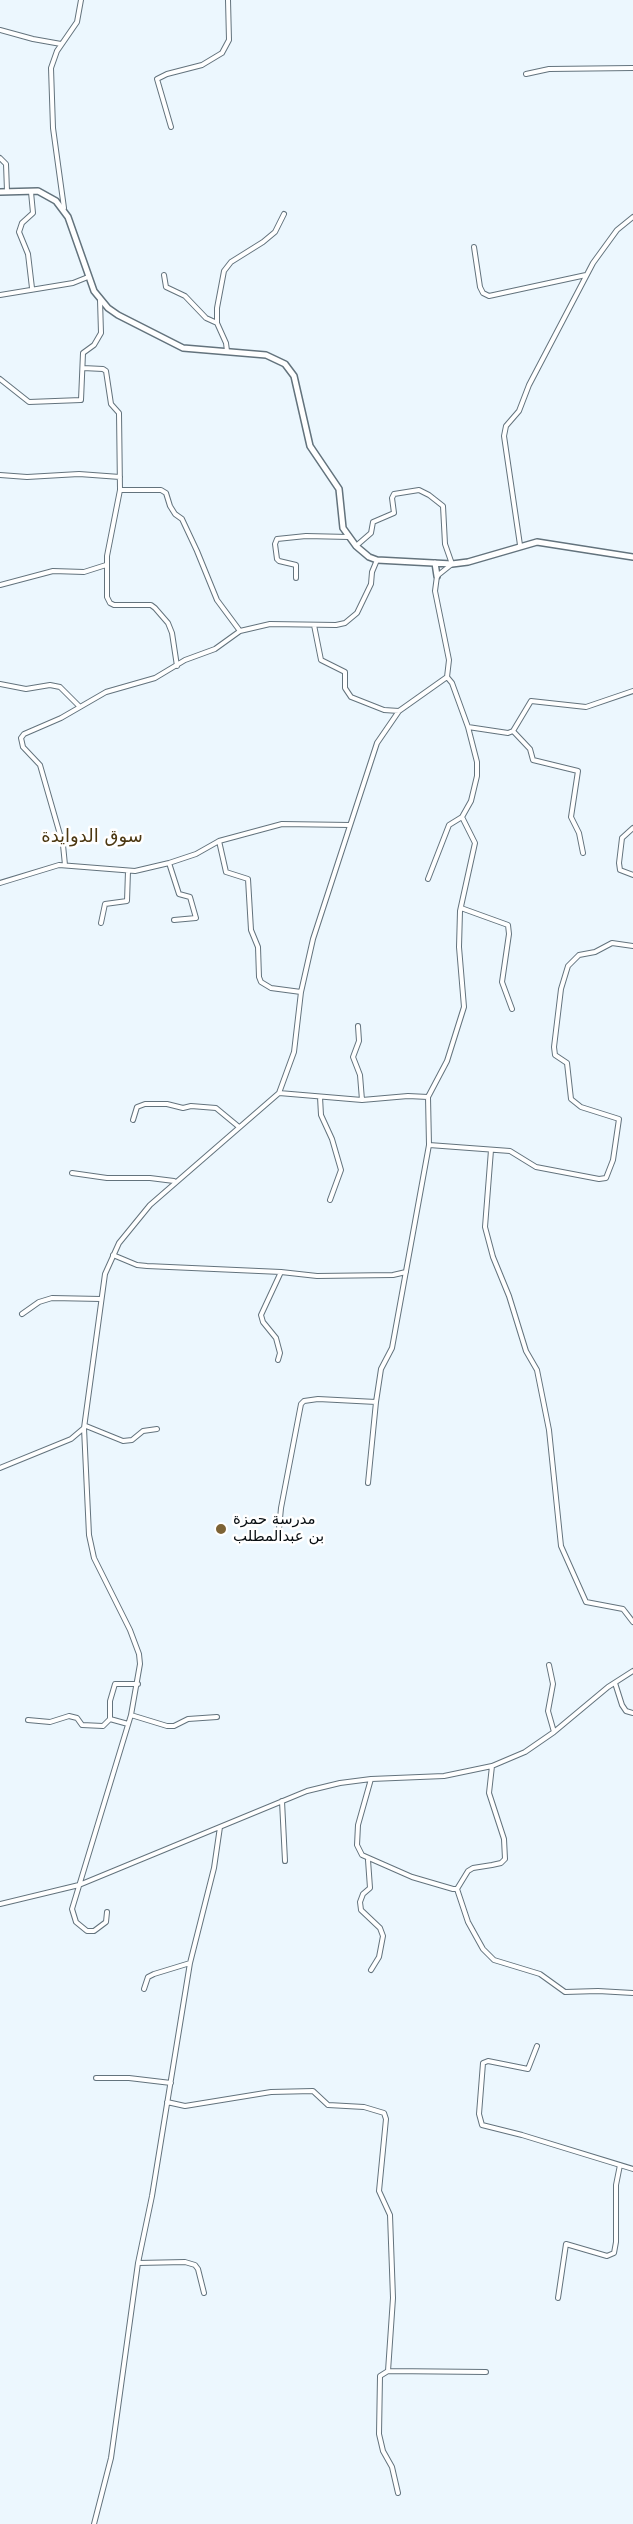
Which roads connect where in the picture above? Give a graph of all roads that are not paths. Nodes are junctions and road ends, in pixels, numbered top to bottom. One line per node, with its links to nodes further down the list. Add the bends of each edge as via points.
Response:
1 (81, 0): 4 (street, via 77,22)
2 (228, 0): 7 (street, via 229,40 222,53 202,65 157,79)
3 (0, 30): 4 (street)
4 (61, 44): 12 (street, via 51,75 53,128)
5 (633, 68): 6 (street, via 549,69)
6 (526, 74)
7 (171, 127)
8 (0, 158): 9 (street, via 6,164)
9 (7, 191): 10 (street); 11 (street)
10 (31, 191): 12 (street, via 47,195); 19 (street, via 33,213 19,232 28,254)
11 (0, 192)
12 (64, 208): 18 (street)
13 (284, 214): 22 (street, via 275,232 224,271)
14 (633, 217): 17 (street, via 606,243)
15 (474, 247): 17 (street, via 480,287 489,296)
16 (164, 275): 22 (street, via 166,287 185,296 206,318)
17 (586, 275): 30 (street, via 519,411 505,430)
18 (88, 277): 19 (street); 21 (street)
19 (32, 288): 20 (street)
20 (0, 295)
21 (100, 300): 23 (street, via 118,315 175,346); 24 (street, via 101,333 83,353)
22 (217, 323): 23 (street)
23 (227, 352): 29 (street, via 266,355 291,370 310,446 335,481 341,523)
24 (83, 368): 25 (street, via 83,397 79,401 29,402); 27 (street, via 108,373 110,401 119,413)
25 (0, 379)
26 (0, 475): 27 (street)
27 (120, 477): 28 (street)
28 (120, 490): 36 (street); 41 (street, via 166,493 197,550 217,600)
29 (350, 537): 31 (street); 38 (street, via 277,539 277,559 296,565)
30 (520, 545): 32 (street, via 545,543); 35 (street)
31 (356, 546): 33 (street); 35 (street, via 371,533 373,522 394,513 394,494 419,490 445,509 445,544)
32 (633, 557)
33 (377, 560): 34 (street); 40 (street, via 371,584 353,619 336,625)
34 (435, 563): 35 (street); 37 (street)
35 (452, 564): 37 (street)
36 (106, 565): 39 (street, via 84,572 52,571); 42 (street, via 110,603 155,608 172,633)
37 (437, 576): 43 (street, via 435,591 449,660)
38 (296, 578)
39 (0, 585)
40 (314, 625): 41 (street, via 270,624); 47 (street, via 321,660 345,672 345,688 351,697 384,710)
41 (240, 631): 42 (street, via 215,649)
42 (177, 666): 46 (street, via 155,678 106,692)
43 (447, 677): 47 (street); 48 (street)
44 (0, 684): 46 (street, via 26,689 60,687)
45 (633, 691): 49 (street, via 586,707 531,701)
46 (80, 707): 56 (street, via 21,738 26,751 40,765)
47 (399, 711): 51 (street, via 377,743)
48 (468, 728): 49 (street); 50 (street, via 477,776)
49 (513, 731): 54 (street, via 530,749 533,760 578,771 571,817)
50 (462, 817): 59 (street, via 449,825); 61 (street, via 475,843)
51 (350, 825): 53 (street, via 282,824); 65 (street, via 312,939)
52 (633, 828): 58 (street, via 621,840 619,863 620,870)
53 (219, 841): 55 (street); 65 (street, via 226,872 248,879 251,930 258,947 261,982 271,988)
54 (582, 853)
55 (169, 863): 57 (street); 62 (street, via 179,894 190,897 196,918)
56 (65, 865): 57 (street); 60 (street)
57 (128, 871): 63 (street, via 127,901 105,904)
58 (633, 875)
59 (428, 879)
60 (0, 883)
61 (461, 908): 66 (street, via 508,925 502,982); 70 (street, via 459,947 464,1007 447,1061)
62 (174, 920)
63 (101, 923)
64 (633, 946): 75 (street, via 612,943 579,955 568,966 554,1047 555,1055 567,1063 571,1099 581,1107 619,1119 608,1176 599,1179 537,1167 515,1153)
65 (301, 992): 68 (street, via 294,1052)
66 (512, 1009)
67 (358, 1026): 71 (street, via 359,1041 352,1057 360,1075)
68 (279, 1093): 69 (street); 73 (street)
69 (320, 1097): 71 (street); 78 (street, via 321,1115 340,1170)
70 (428, 1097): 71 (street); 74 (street)
71 (362, 1100)
72 (133, 1120): 73 (street, via 137,1107 167,1104 216,1108)
73 (239, 1127): 77 (street)
74 (429, 1145): 75 (street); 81 (street)
75 (492, 1150): 91 (street, via 485,1227 526,1352 537,1370 549,1430 561,1546 586,1602 623,1609)
76 (72, 1173): 77 (street)
77 (175, 1181): 79 (street, via 133,1225)
78 (330, 1200)
79 (112, 1255): 80 (street, via 137,1265); 82 (street)
80 (281, 1272): 81 (street, via 339,1276); 84 (street, via 261,1315 276,1338)
81 (406, 1272): 85 (street, via 392,1348 381,1369)
82 (101, 1299): 83 (street, via 52,1298); 86 (street)
83 (22, 1314)
84 (278, 1360)
85 (376, 1402): 89 (street); 90 (street, via 318,1399 301,1404)
86 (85, 1427): 87 (street, via 123,1441); 88 (street, via 71,1439); 95 (street, via 90,1546 136,1644)
87 (157, 1429)
88 (0, 1468)
89 (368, 1483)
90 (279, 1529)
91 (633, 1622)
92 (549, 1665): 102 (street, via 553,1684 548,1711)
93 (633, 1671): 94 (street)
94 (615, 1683): 96 (street, via 622,1705); 102 (street)
95 (138, 1684): 97 (street); 99 (street, via 115,1684)
96 (633, 1713)
97 (131, 1715): 98 (street, via 167,1726 188,1719); 101 (street)
98 (217, 1717)
99 (110, 1719): 100 (street, via 99,1727 82,1725 69,1716 50,1722); 101 (street)
100 (28, 1720)
101 (128, 1724): 109 (street)
102 (554, 1732): 103 (street, via 525,1752)
103 (492, 1766): 104 (street, via 444,1776); 110 (street, via 489,1793 506,1854 501,1863 468,1871)
104 (371, 1779): 105 (street, via 329,1786); 107 (street, via 358,1825 359,1850)
105 (282, 1801): 106 (street); 108 (street)
106 (220, 1827): 109 (street); 113 (street)
107 (368, 1859): 110 (street, via 412,1877); 114 (street, via 370,1888 363,1894 361,1910 383,1936 379,1957)
108 (285, 1861)
109 (79, 1885): 111 (street); 112 (street, via 72,1910 81,1927 94,1931 106,1922)
110 (457, 1889): 116 (street, via 468,1922 494,1960 540,1974 565,1992)
111 (0, 1904)
112 (107, 1912)
113 (190, 1964): 115 (street, via 148,1977); 119 (street)
114 (371, 1970)
115 (144, 1989)
116 (633, 1994)
117 (537, 2046): 121 (street, via 528,2069 483,2063 479,2114 482,2125)
118 (96, 2078): 119 (street)
119 (171, 2083): 120 (street)
120 (167, 2102): 123 (street); 126 (street, via 185,2106 272,2092 313,2091 328,2105 364,2107 384,2113 379,2191 390,2215 393,2298)
121 (620, 2166): 122 (street); 125 (street, via 614,2253 607,2256 566,2244)
122 (633, 2169)
123 (138, 2263): 124 (street, via 195,2265); 129 (street, via 111,2458)
124 (204, 2293)
125 (558, 2298)
126 (388, 2371): 127 (street); 128 (street, via 380,2376 379,2434)
127 (486, 2372)
128 (398, 2493)
129 (94, 2524)

